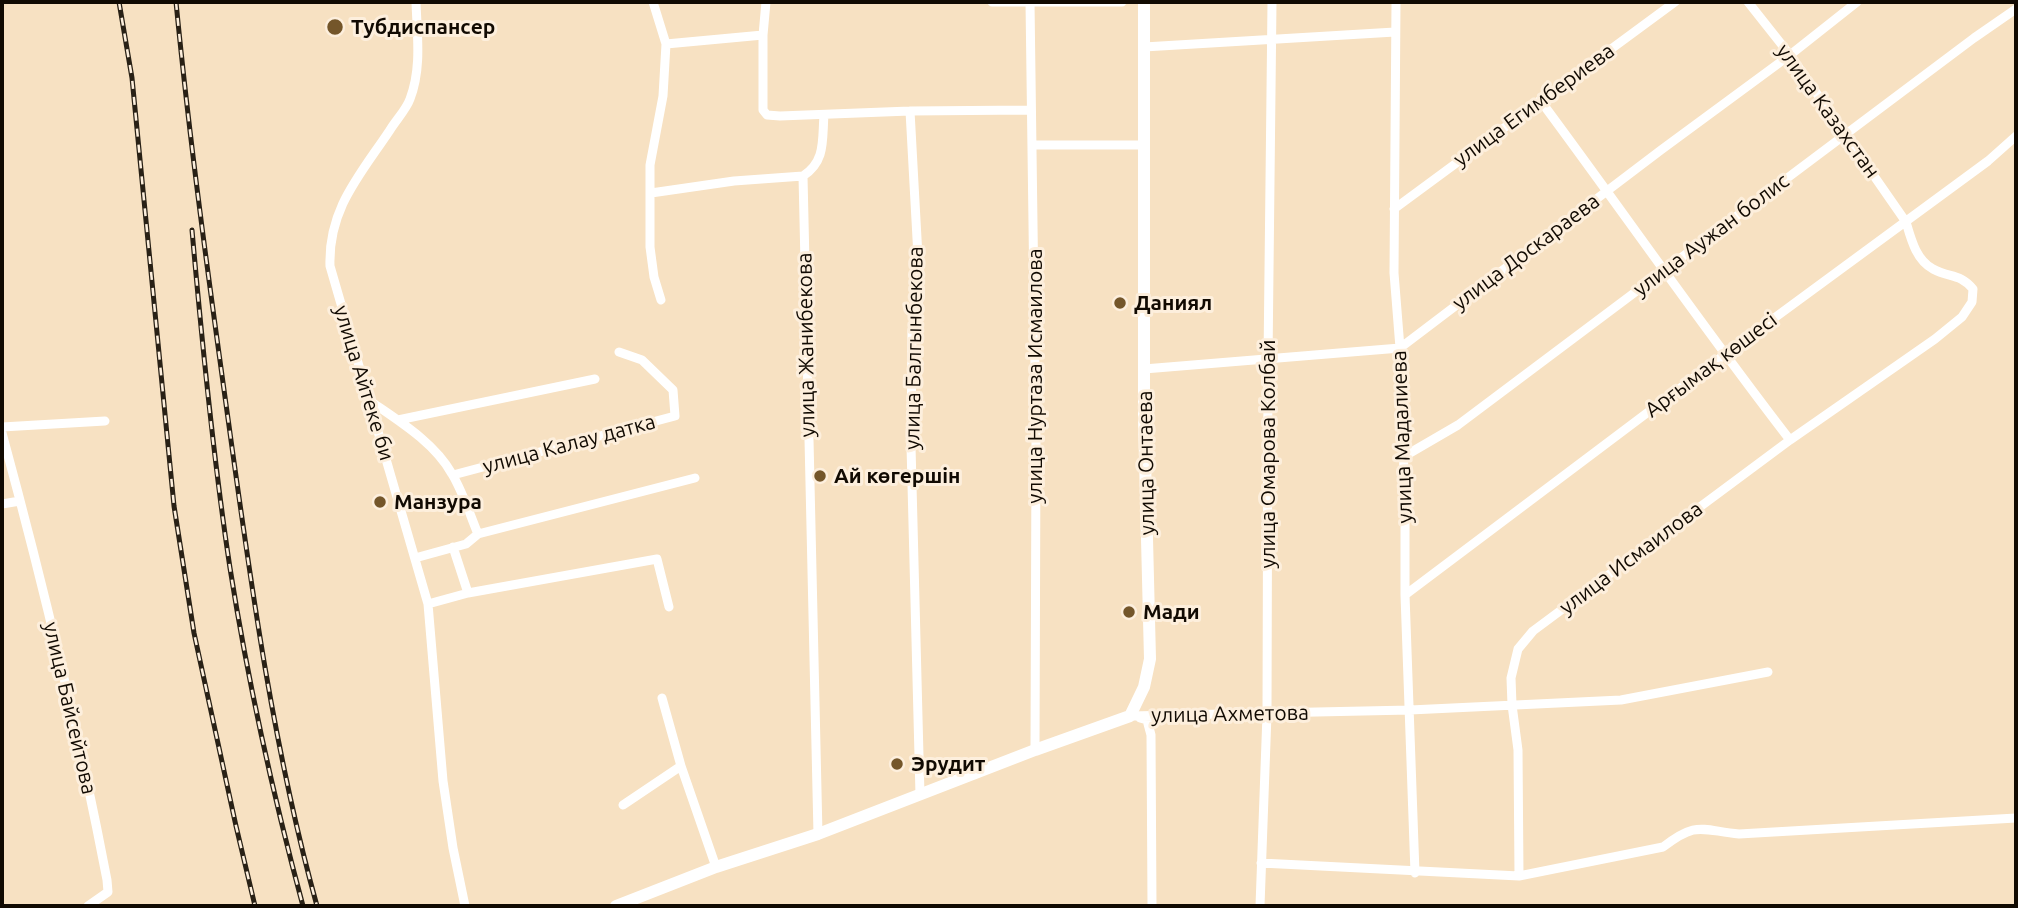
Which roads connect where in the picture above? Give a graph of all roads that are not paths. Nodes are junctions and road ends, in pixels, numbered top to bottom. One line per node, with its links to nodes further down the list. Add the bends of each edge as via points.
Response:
1 (416, 2): 42 (street, улица Айтеке би, via 418,52 410,100 348,192 329,244 330,266)
2 (653, 2): 17 (street)
3 (766, 2): 15 (street)
4 (992, 2): 5 (street)
5 (1030, 2): 6 (street); 21 (street, улица Нуртаза Исмаилова)
6 (1122, 2)
7 (1144, 2): 18 (main road, улица Онтаева)
8 (1272, 2): 16 (street, улица Омарова Колбай)
9 (1396, 2): 14 (street, улица Мадалиева)
10 (1675, 2): 20 (street, улица Егимбериева)
11 (1748, 2): 19 (street, улица Казахстан)
12 (1857, 2): 19 (street, улица Доскараева)
13 (2016, 9): 24 (street, улица Аужан болис)
14 (1395, 32): 16 (street); 31 (street, улица Мадалиева)
15 (763, 35): 17 (street); 23 (street, via 767,115)
16 (1272, 41): 18 (street); 39 (street, улица Омарова Колбай)
17 (666, 44): 30 (street, via 663,96 650,165)
18 (1144, 47): 27 (main road, улица Онтаева)
19 (1790, 55): 24 (street, улица Казахстан); 29 (street, улица Доскараева)
20 (1540, 100): 29 (street); 31 (street, улица Егимбериева)
21 (1030, 110): 22 (street); 26 (street, улица Нуртаза Исмаилова)
22 (910, 111): 23 (street); 68 (street, улица Балгынбекова, via 920,293 912,331 911,446)
23 (824, 115): 28 (street, via 820,159)
24 (1847, 135): 32 (street, улица Казахстан); 33 (street, улица Аужан болис)
25 (2016, 136): 32 (street, Арғымақ көшесі)
26 (1032, 145): 27 (street); 66 (street, улица Нуртаза Исмаилова)
27 (1143, 145): 40 (main road, улица Онтаева)
28 (803, 176): 30 (street); 71 (street, улица Жанибекова)
29 (1608, 191): 33 (street); 36 (street, улица Доскараева)
30 (651, 193): 34 (street, via 650,247)
31 (1394, 209): 36 (street, улица Мадалиева)
32 (1906, 222): 35 (street, улица Казахстан, via 1923,261 1934,270 1964,279 1973,289 1972,302 1962,317); 38 (street, Арғымақ көшесі)
33 (1663, 271): 38 (street); 48 (street, улица Аужан болис, via 1458,425)
34 (661, 300)
35 (1935, 339): 47 (street, улица Исмаилова)
36 (1400, 348): 39 (street); 48 (street, улица Мадалиева)
37 (618, 352): 49 (street, улица Калау датка, via 642,360 674,390 675,416)
38 (1724, 355): 47 (street); 57 (street, Арғымақ көшесі)
39 (1268, 360): 40 (street); 64 (street, улица Омарова Колбай)
40 (1144, 369): 65 (main road, улица Онтаева, via 1150,659 1144,687)
41 (595, 380): 43 (street)
42 (370, 401): 43 (street, улица Калау датка); 55 (street, улица Айтеке би)
43 (398, 420): 49 (street, улица Калау датка, via 436,453)
44 (105, 421): 45 (street)
45 (2, 427)
46 (2, 433): 51 (street, улица Байсейтова)
47 (1790, 440): 62 (street, улица Исмаилова, via 1534,631 1518,649 1511,678)
48 (1403, 457): 57 (street, улица Мадалиева)
49 (453, 475): 53 (street, улица Калау датка)
50 (695, 478): 53 (street)
51 (20, 500): 52 (street); 76 (street, улица Байсейтова, via 107,880 108,892)
52 (2, 504)
53 (478, 534): 54 (street)
54 (453, 547): 55 (street); 56 (street)
55 (415, 558): 58 (street, улица Айтеке би)
56 (468, 593): 58 (street); 59 (street, via 657,559)
57 (1405, 595): 63 (street, улица Мадалиева)
58 (428, 604): 77 (street, улица Айтеке би, via 443,781)
59 (668, 607)
60 (1768, 672): 62 (street, улица Ахметова, via 1621,700)
61 (662, 698): 67 (street)
62 (1512, 705): 63 (street, улица Ахметова); 75 (street, улица Исмаилова, via 1518,750)
63 (1410, 710): 64 (street, улица Ахметова); 74 (street, улица Мадалиева)
64 (1268, 714): 65 (street, улица Ахметова); 72 (street, улица Омарова Колбай)
65 (1130, 716): 66 (main road, улица Ахметова); 79 (street, via 1147,720 1151,735)
66 (1035, 750): 68 (main road, улица Ахметова)
67 (681, 766): 69 (street); 73 (street)
68 (920, 795): 71 (main road, улица Ахметова)
69 (623, 805)
70 (2016, 818): 75 (street, via 1739,834 1695,827 1663,847)
71 (818, 834): 73 (main road, улица Ахметова)
72 (1261, 863): 74 (street); 80 (street, улица Омарова Колбай)
73 (716, 867): 78 (main road, улица Ахметова)
74 (1415, 873): 75 (street)
75 (1519, 876)
76 (88, 906)
77 (465, 906)
78 (616, 906)
79 (1152, 906)
80 (1260, 906)

